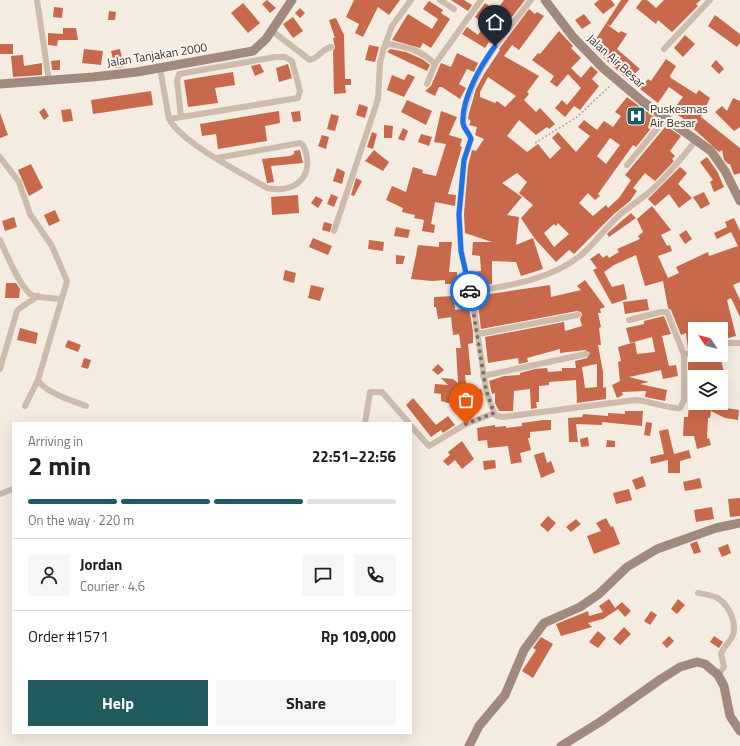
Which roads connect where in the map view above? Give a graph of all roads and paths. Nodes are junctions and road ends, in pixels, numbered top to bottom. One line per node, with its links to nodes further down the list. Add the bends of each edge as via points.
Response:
1 (37, 0): 17 (street)
2 (292, 0): 10 (street, Jalan Tanjakan 2000)
3 (411, 0): 11 (street, via 392,26)
4 (440, 0): 9 (street)
5 (481, 0): 14 (street)
6 (531, 0): 31 (street, via 500,38 479,71 463,117 465,131 471,139 464,160 459,227 461,251)
7 (545, 0): 16 (street, Jalan Air Besar, via 573,38)
8 (710, 0): 13 (street)
9 (454, 9)
10 (272, 31): 12 (street, via 310,60 318,58 326,48); 15 (street, Jalan Tanjakan 2000, via 263,44 253,51)
11 (385, 45): 14 (street, via 409,47 427,56); 29 (street, via 380,63 378,99)
12 (331, 47)
13 (664, 49)
14 (435, 64): 19 (street)
15 (160, 68): 17 (street, Jalan Tanjakan 2000); 22 (street)
16 (617, 80): 21 (street, Jalan Air Besar); 24 (path, via 577,117)
17 (49, 81): 18 (street, Jalan Tanjakan 2000)
18 (0, 84)
19 (427, 84)
20 (181, 117): 20 (street, via 177,81 179,74 275,57 285,57 292,61 300,91 298,98); 22 (street)
21 (666, 118): 23 (street, Jalan Air Besar); 27 (street)
22 (169, 119): 26 (street, via 178,132)
23 (697, 139): 28 (street, Jalan Air Besar, via 717,158); 31 (street, via 653,188 616,219 572,262 524,281)
24 (535, 143)
25 (0, 158): 33 (street, via 19,182 30,214 52,246 63,269 67,281)
26 (217, 158): 26 (street, via 271,189 293,187 300,183 305,174 308,158 300,143)
27 (627, 165)
28 (740, 201)
29 (334, 231)
30 (0, 240): 32 (street, via 24,286 29,293)
31 (471, 292): 36 (street)
32 (38, 296): 33 (street); 42 (street, via 17,311)
33 (62, 299): 44 (street)
34 (578, 315): 36 (street)
35 (629, 320): 41 (street, via 667,312)
36 (478, 334): 43 (street)
37 (728, 343): 38 (street)
38 (740, 344)
39 (688, 353): 41 (street)
40 (586, 354): 43 (street)
41 (684, 355): 47 (street, via 684,400 683,405 677,409 647,400 635,400 509,417 497,416)
42 (0, 369)
43 (483, 376): 47 (street)
44 (38, 380): 45 (street); 46 (street, via 48,390)
45 (25, 406)
46 (86, 406)
47 (494, 413): 50 (street, via 466,424 428,446)
48 (365, 422): 49 (street, via 370,392 382,392)
49 (408, 422)
50 (412, 427)
51 (12, 489): 52 (street)
52 (0, 494)
53 (740, 523): 57 (street, via 698,533 657,549 627,567 599,594 580,607 544,623 524,650 505,695 479,726)
54 (698, 593): 55 (street, via 720,599 734,621 733,635 720,654 724,667)
55 (718, 675): 56 (street, via 724,686 730,716); 58 (street, via 705,664 697,662 680,667)
56 (740, 732)
57 (469, 746)
58 (561, 746)

